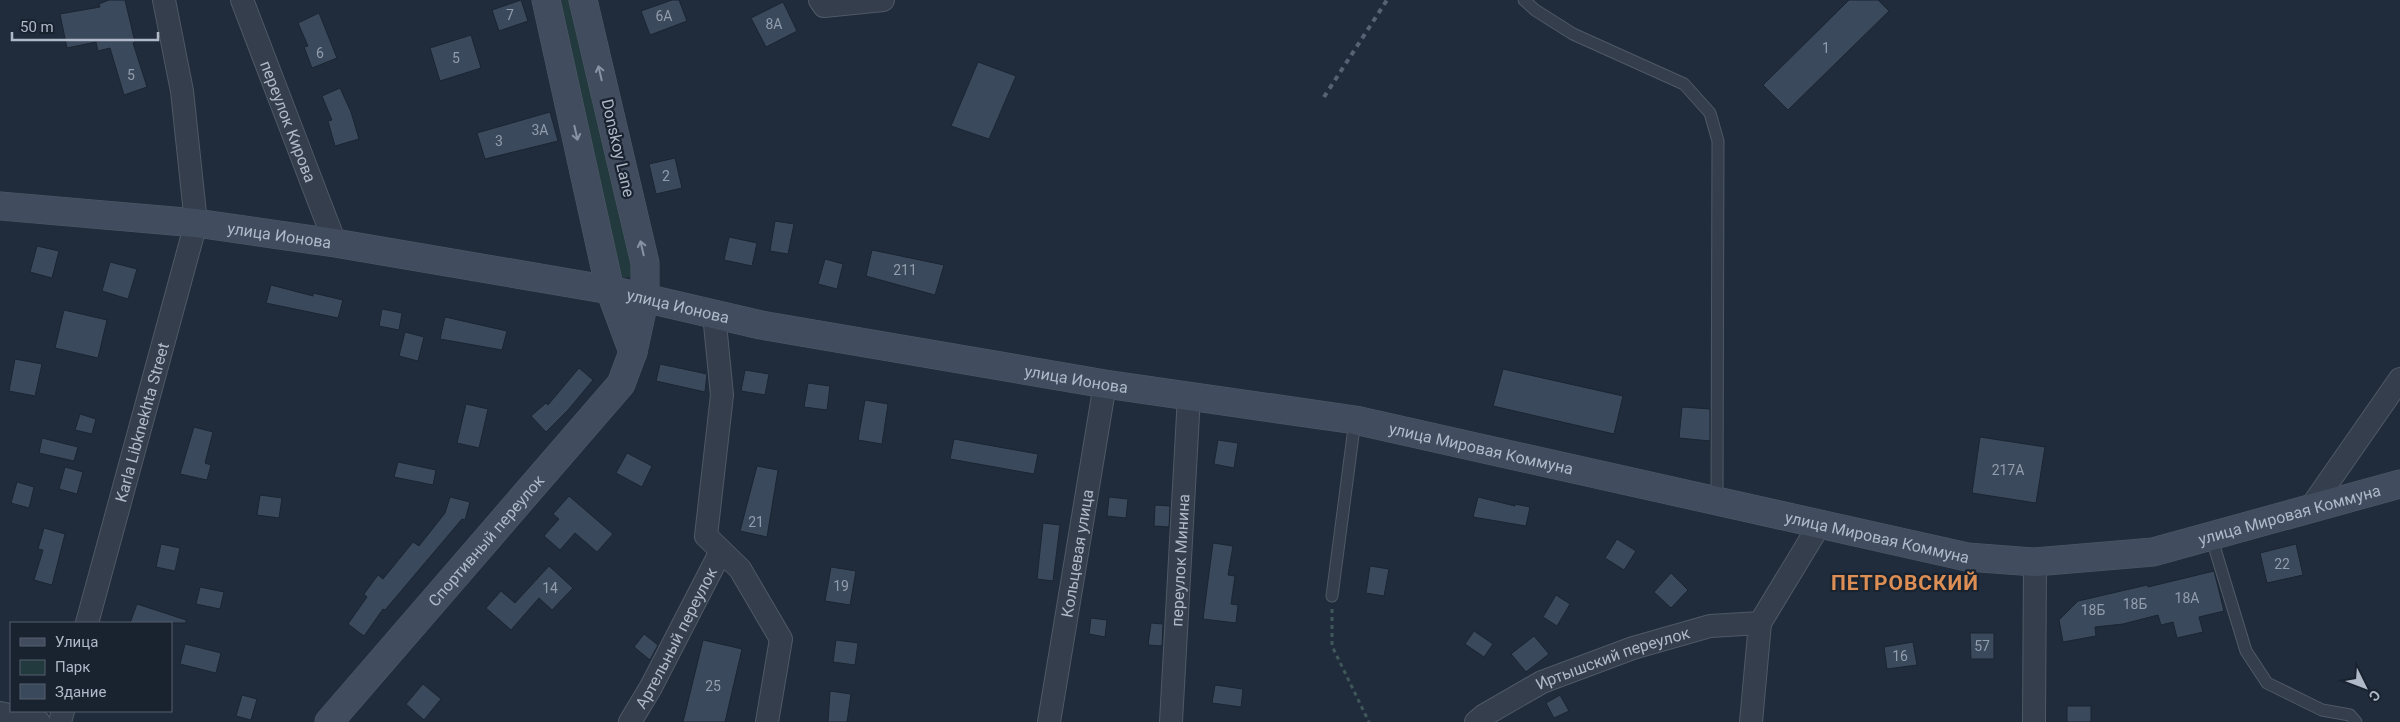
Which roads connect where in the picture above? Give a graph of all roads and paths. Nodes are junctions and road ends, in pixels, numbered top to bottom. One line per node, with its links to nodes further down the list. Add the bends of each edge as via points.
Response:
1 (164, 0): 9 (street, via 182,91)
2 (242, 0): 10 (street, переулок Кирова)
3 (546, 0): 11 (main road, one-way to 11)
4 (583, 0): 12 (main road, Donskoy Lane, one-way to 4, via 645,263)
5 (820, 0): 6 (street, via 824,6)
6 (883, 0)
7 (1524, 0): 20 (lane, via 1573,34 1684,84 1710,113 1718,141)
8 (0, 206): 9 (main road, улица Ионова)
9 (196, 223): 10 (main road, улица Ионова); 27 (street, Karla Libknekhta Street)
10 (335, 243): 11 (main road, улица Ионова)
11 (610, 290): 12 (main road, улица Ионова); 14 (main road)
12 (644, 296): 13 (main road, улица Ионова); 14 (main road, Спортивный переулок)
13 (714, 314): 16 (main road, улица Ионова, via 760,325); 24 (street, Артельный переулок, via 722,395 706,536)
14 (632, 352): 31 (main road, Спортивный переулок, via 622,384)
15 (2400, 379): 21 (street)
16 (1105, 384): 17 (main road, улица Ионова); 34 (street, Кольцевая улица)
17 (1189, 396): 18 (main road, улица Ионова); 35 (street, переулок Минина)
18 (1355, 420): 20 (main road, улица Мировая Коммуна); 26 (lane)
19 (2400, 484): 21 (main road, улица Мировая Коммуна)
20 (1717, 501): 22 (main road, улица Мировая Коммуна)
21 (2311, 508): 23 (main road, улица Мировая Коммуна)
22 (1820, 524): 25 (main road, улица Мировая Коммуна, via 1967,556); 28 (street)
23 (2211, 536): 25 (main road, улица Мировая Коммуна, via 2153,552); 40 (lane, via 2246,651 2267,684 2322,710 2350,715)
24 (721, 552): 32 (street, Артельный переулок); 33 (street, Артельный переулок, via 740,569 781,639)
25 (2035, 562): 39 (street)
26 (1332, 596): 36 (path, via 1332,646)
27 (87, 622)
28 (1760, 623): 37 (street, Иртышский переулок, via 1710,626 1633,648 1542,682); 38 (street)
29 (0, 713): 30 (street)
30 (39, 722)
31 (328, 722)
32 (630, 722)
33 (767, 722)
34 (1049, 722)
35 (1170, 722)
36 (1369, 722)
37 (1476, 722)
38 (1751, 722)
39 (2034, 722)
40 (2356, 722)

